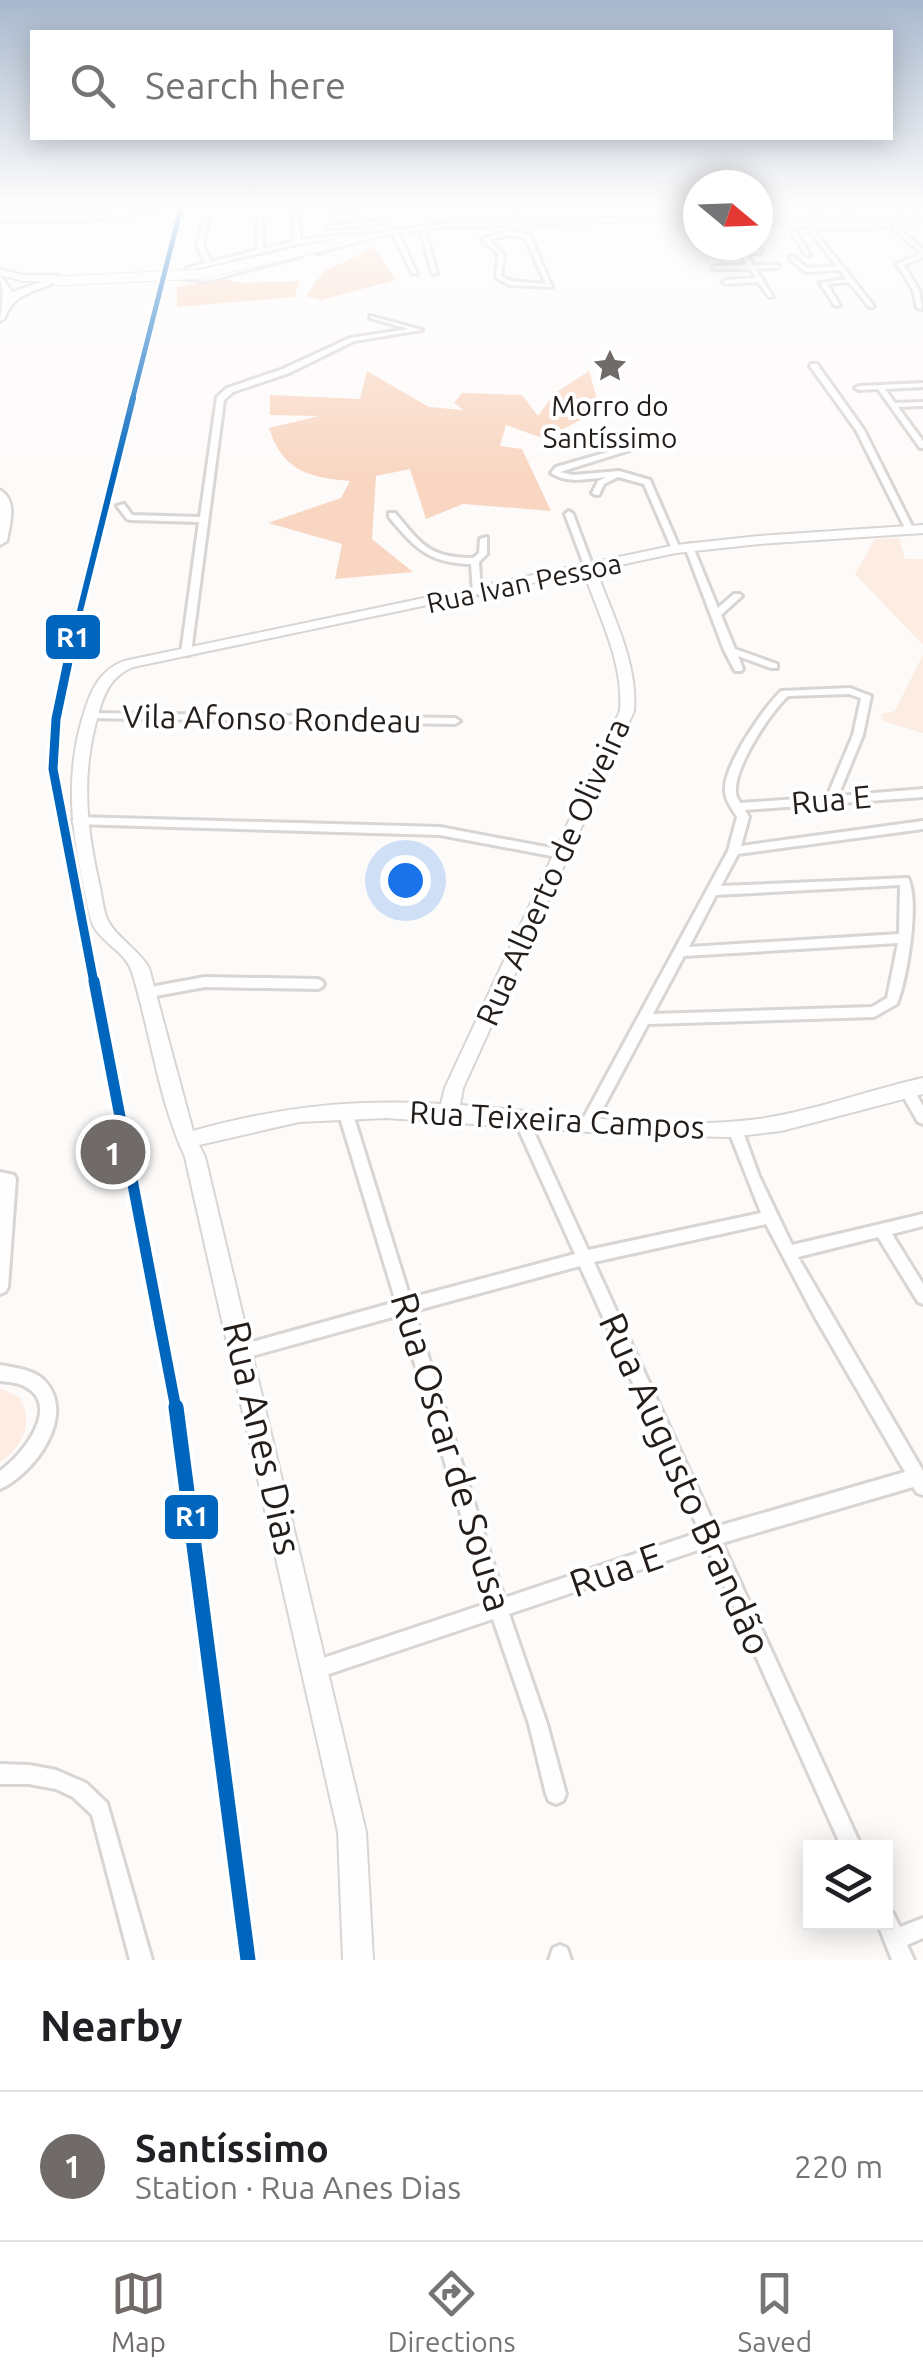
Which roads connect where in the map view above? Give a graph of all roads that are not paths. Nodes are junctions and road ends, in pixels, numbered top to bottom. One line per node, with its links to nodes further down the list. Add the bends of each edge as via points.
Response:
1 (6, 295): 6 (main road)
2 (15, 295): 6 (main road)
3 (830, 295): 7 (street)
4 (863, 295): 8 (street)
5 (917, 295): 9 (street)
6 (8, 301): 11 (main road)
7 (837, 306)
8 (871, 306)
9 (920, 308)
10 (372, 317): 26 (street, via 419,330 352,339 230,390 219,404)
11 (0, 318)
12 (814, 366): 27 (street)
13 (923, 385): 14 (street)
14 (880, 387): 15 (street); 17 (street)
15 (859, 388)
16 (923, 404): 17 (street)
17 (894, 405): 19 (street)
18 (652, 442): 20 (street, via 556,473 573,479)
19 (923, 446)
20 (621, 472): 21 (street); 30 (street, via 651,486)
21 (596, 493)
22 (0, 494): 29 (main road, via 6,510)
23 (121, 506): 26 (street, via 130,516)
24 (569, 514): 32 (street)
25 (392, 516): 31 (street, via 430,556)
26 (202, 520): 37 (street)
27 (917, 530): 30 (street, Rua Ivan Pessoa)
28 (484, 539): 31 (street)
29 (0, 540)
30 (682, 548): 32 (street, Rua Ivan Pessoa); 35 (street)
31 (475, 560): 33 (street)
32 (590, 570): 33 (street, Rua Ivan Pessoa); 49 (street, Rua Alberto de Oliveira, via 630,698)
33 (478, 593): 37 (street, Rua Ivan Pessoa)
34 (737, 596): 35 (street)
35 (716, 615): 36 (street)
36 (729, 650): 39 (street); 40 (street)
37 (186, 653): 38 (street, Rua Ivan Pessoa)
38 (129, 664): 41 (street, Rua Anes Dias, via 104,679)
39 (774, 666)
40 (738, 668)
41 (90, 716): 42 (street, Vila Afonso Rondeau); 46 (street, Rua Anes Dias, via 76,762)
42 (455, 721)
43 (923, 793): 44 (street, Rua E)
44 (831, 799): 45 (street, Rua E); 45 (street, via 858,735 866,696 858,692 786,693 768,712 732,780 730,796)
45 (738, 807): 48 (street, via 742,829)
46 (78, 821): 49 (street, via 440,831); 54 (street, Rua Anes Dias, via 100,922 132,951)
47 (923, 825): 48 (street)
48 (734, 851): 50 (street)
49 (562, 854): 58 (street, Rua Alberto de Oliveira)
50 (713, 890): 51 (street, via 899,879 907,888); 52 (street)
51 (905, 938): 52 (street); 55 (street, via 896,994 874,1012)
52 (679, 952): 55 (street)
53 (318, 984): 54 (street, via 205,982)
54 (145, 993): 63 (street, Rua Anes Dias)
55 (643, 1019): 61 (street)
56 (914, 1088): 59 (street); 62 (street, Rua Teixeira Campos, via 797,1121)
57 (345, 1110): 58 (street, Rua Teixeira Campos); 63 (street, Rua Teixeira Campos); 72 (street, Rua Oscar de Sousa)
58 (448, 1114): 60 (street, Rua Teixeira Campos)
59 (923, 1118)
60 (521, 1119): 61 (street, Rua Teixeira Campos); 69 (street, Rua Augusto Brandão)
61 (588, 1122): 62 (street, Rua Teixeira Campos)
62 (734, 1129): 65 (street)
63 (188, 1140): 73 (street, Rua Anes Dias)
64 (4, 1179): 70 (street)
65 (770, 1217): 68 (street); 69 (street)
66 (923, 1220): 67 (street)
67 (881, 1230): 68 (street); 71 (street)
68 (789, 1252): 76 (street)
69 (583, 1258): 72 (street); 77 (street, Rua Augusto Brandão)
70 (0, 1287)
71 (923, 1297)
72 (405, 1304): 73 (street); 78 (street, Rua Oscar de Sousa)
73 (242, 1352): 79 (street, Rua Anes Dias)
74 (0, 1372): 75 (street, via 31,1380 42,1392 48,1425 29,1460)
75 (0, 1481)
76 (920, 1482): 77 (street, Rua E)
77 (709, 1538): 78 (street, Rua E); 82 (street, Rua Augusto Brandão)
78 (499, 1611): 79 (street, Rua E); 81 (street, Rua Oscar de Sousa)
79 (317, 1669): 86 (street, Rua Anes Dias, via 352,1832)
80 (0, 1774): 85 (street, via 69,1782 100,1810)
81 (556, 1794)
82 (848, 1840)
83 (923, 1928): 84 (street)
84 (894, 1940)
85 (141, 1960)
86 (358, 1960)

